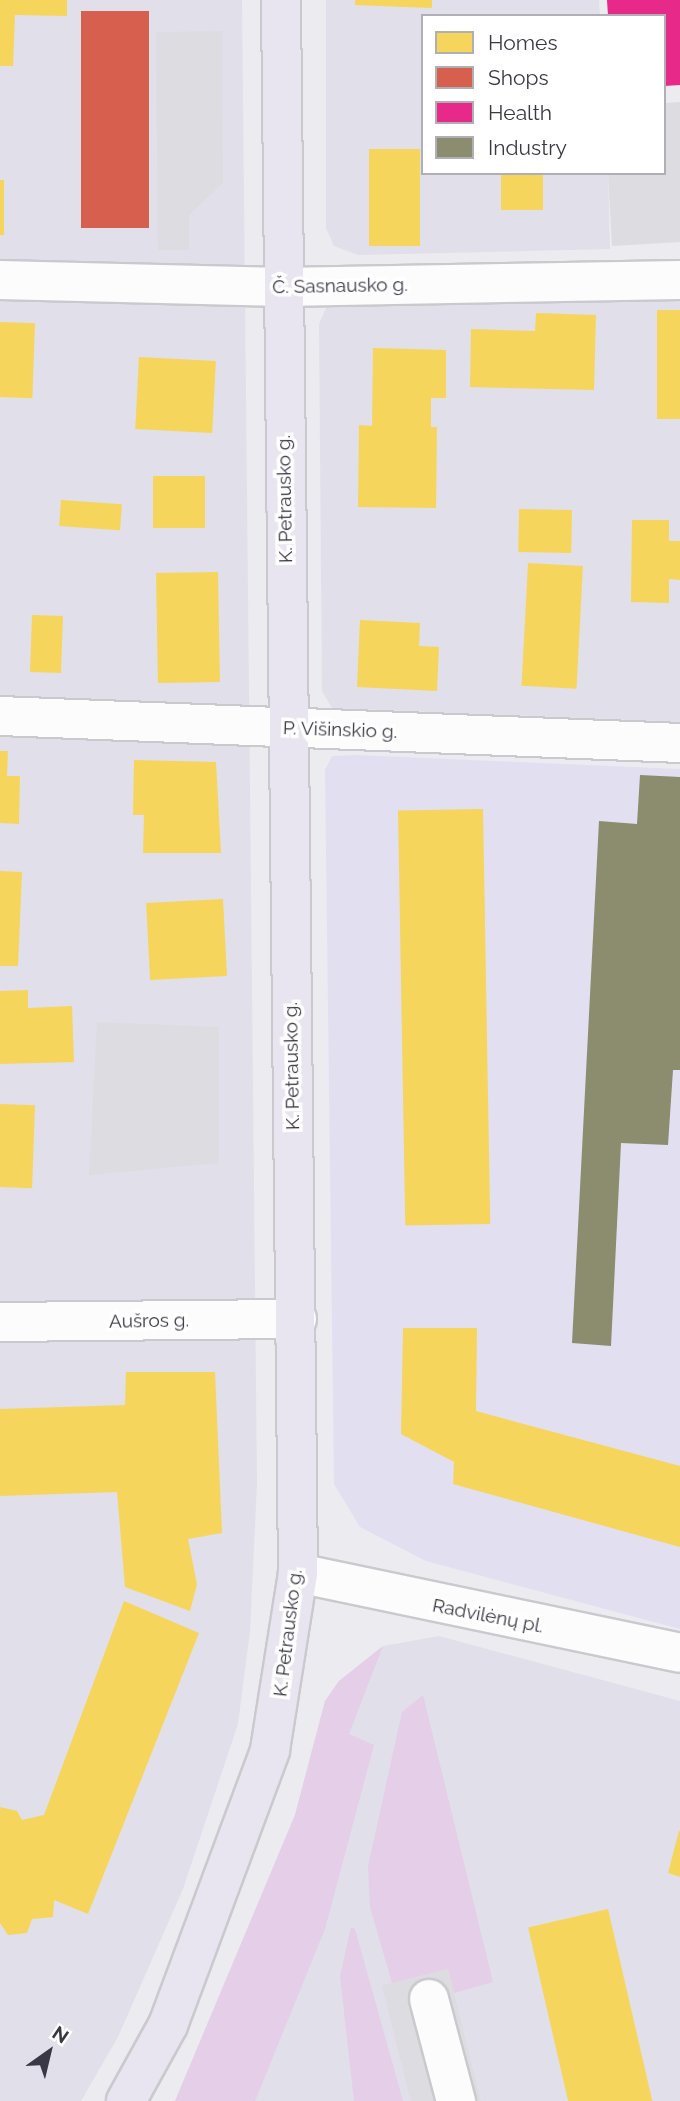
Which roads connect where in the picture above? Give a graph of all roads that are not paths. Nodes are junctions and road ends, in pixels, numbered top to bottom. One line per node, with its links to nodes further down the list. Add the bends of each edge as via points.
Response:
1 (281, 0): 4 (main road, K. Petrausko g.)
2 (0, 280): 4 (street, Č. Sasnausko g.)
3 (680, 280): 4 (street, Č. Sasnausko g.)
4 (282, 287): 6 (main road, K. Petrausko g.)
5 (0, 716): 6 (street, P. Višinskio g.)
6 (289, 728): 7 (street, P. Višinskio g.); 8 (main road, K. Petrausko g.)
7 (680, 743)
8 (297, 1319): 9 (street, Aušros g.); 10 (main road, K. Petrausko g.)
9 (0, 1322)
10 (298, 1573): 11 (street, Radvilėnų pl.); 13 (main road, K. Petrausko g., via 270,1750 168,2025)
11 (680, 1653)
12 (429, 1999): 14 (street)
13 (126, 2101)
14 (456, 2101)

